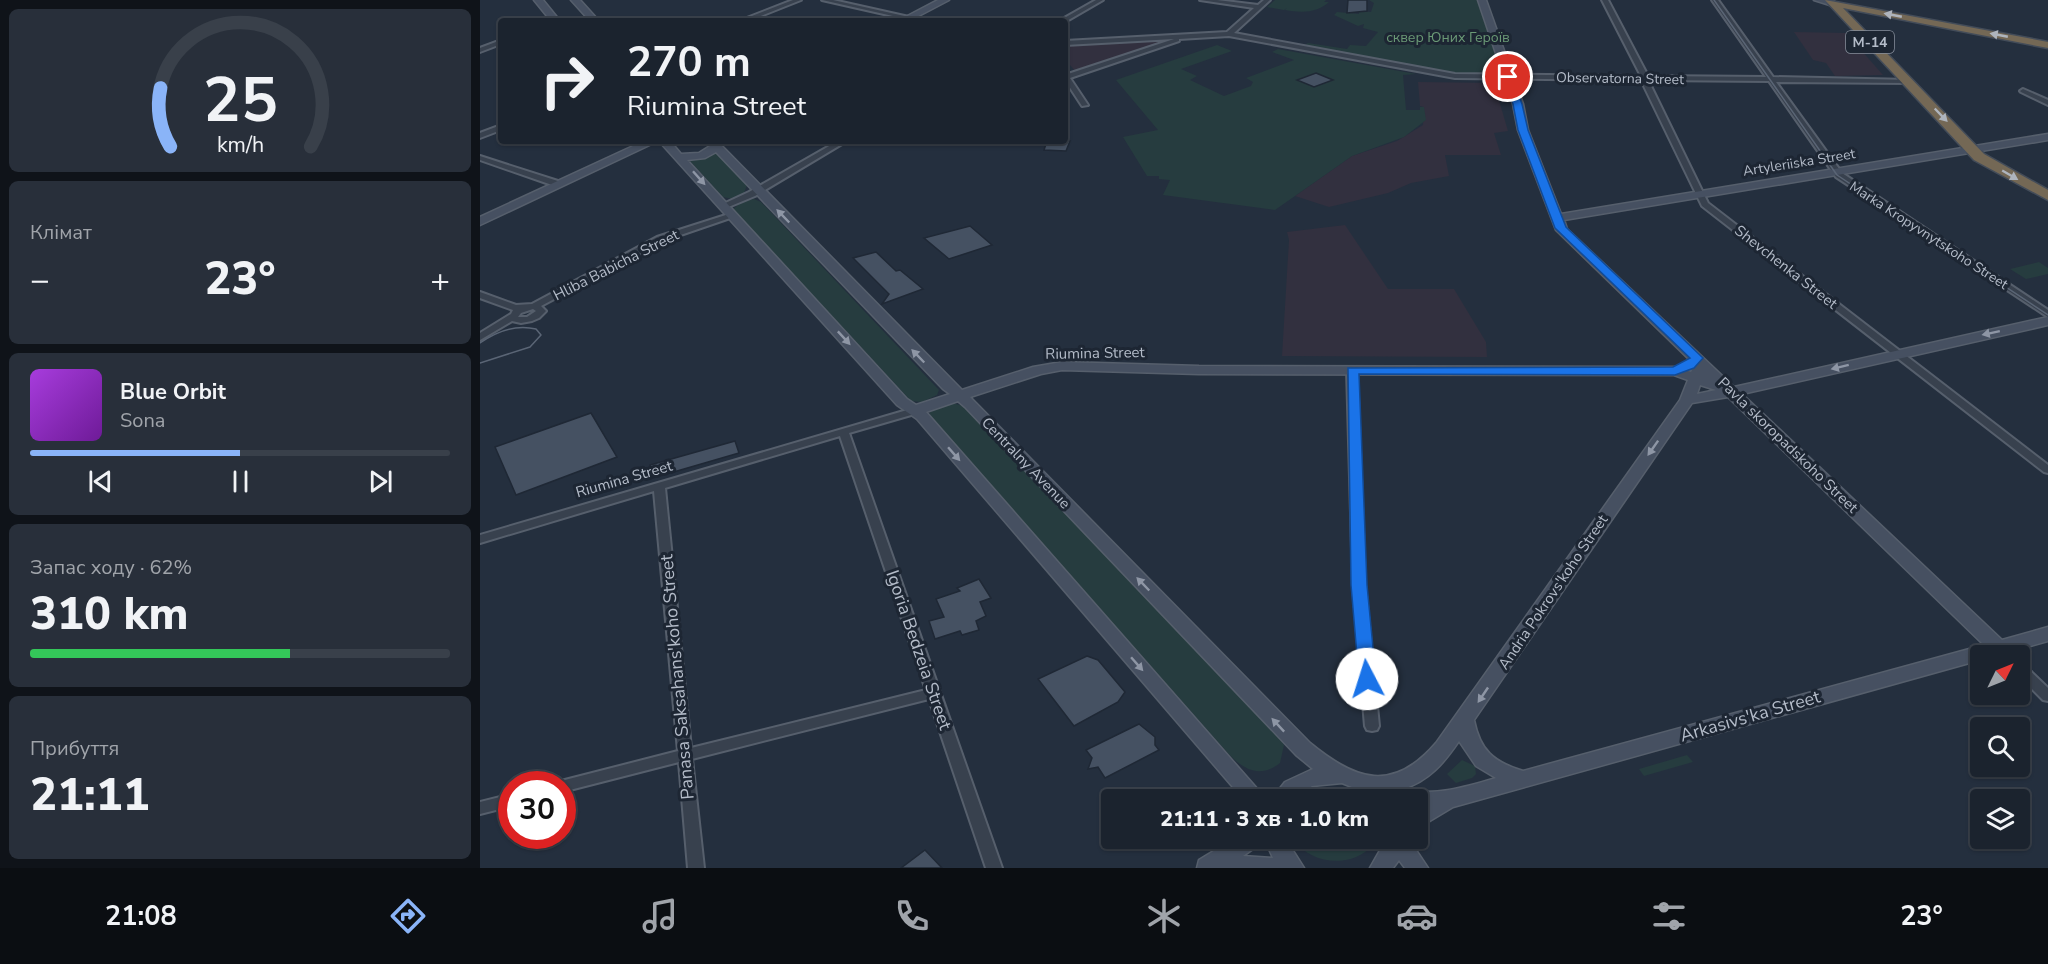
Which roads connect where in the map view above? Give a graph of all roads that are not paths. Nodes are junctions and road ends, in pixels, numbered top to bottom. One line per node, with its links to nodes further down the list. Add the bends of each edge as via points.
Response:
1 (538, 0): 15 (street)
2 (574, 0): 16 (street)
3 (798, 0): 17 (street)
4 (825, 0): 18 (street)
5 (945, 0): 19 (street)
6 (1100, 0): 20 (street)
7 (1203, 0): 14 (street)
8 (1267, 0): 14 (street)
9 (1482, 0): 28 (street, Pavla skoropadskoho Street)
10 (1605, 0): 29 (street, Shevchenka Street)
11 (1715, 0): 31 (street, Marka Kropyvnytskoho Street)
12 (1818, 0): 13 (street)
13 (1831, 2): 25 (highway, М-14, one-way to 13); 32 (highway, М-14)
14 (1258, 7): 21 (street)
15 (553, 18)
16 (592, 18)
17 (750, 18)
18 (902, 18)
19 (908, 18)
20 (1067, 18)
21 (1229, 34): 22 (street, Observatorna Street); 28 (street, Observatorna Street, via 1437,74)
22 (1182, 37): 24 (street); 27 (street)
23 (498, 43): 26 (street)
24 (1068, 43)
25 (2048, 45)
26 (480, 50)
27 (1068, 75)
28 (1508, 77): 29 (street, Observatorna Street); 52 (street, Pavla skoropadskoho Street)
29 (1645, 78): 31 (street, Observatorna Street); 49 (street, Shevchenka Street)
30 (1068, 79): 35 (street)
31 (1771, 80): 32 (street, Observatorna Street); 46 (street, Marka Kropyvnytskoho Street)
32 (1908, 81): 43 (highway, М-14, one-way to 43)
33 (2023, 92): 34 (street)
34 (2048, 103)
35 (1084, 105)
36 (498, 128): 37 (street)
37 (480, 136)
38 (2048, 137): 43 (street, Artyleriiska Street)
39 (646, 144): 47 (street)
40 (667, 144): 44 (street)
41 (713, 144): 44 (street, via 701,156); 48 (street, Centralny Avenue)
42 (838, 144): 48 (street, Hliba Babicha Street)
43 (1974, 151): 46 (street, Artyleriiska Street); 50 (highway, М-14, one-way to 50)
44 (680, 157): 51 (street, one-way to 51)
45 (480, 158): 47 (street)
46 (1835, 172): 49 (street, Artyleriiska Street); 56 (street, Marka Kropyvnytskoho Street)
47 (558, 184): 53 (street)
48 (758, 190): 51 (street, Hliba Babicha Street); 66 (street, Centralny Avenue, one-way to 48)
49 (1700, 194): 52 (street, Artyleriiska Street); 60 (street, Shevchenka Street, via 1708,206)
50 (2048, 196)
51 (728, 211): 55 (street, Hliba Babicha Street, via 660,239); 68 (street, one-way to 68)
52 (1556, 218): 61 (street, Pavla skoropadskoho Street, via 1562,230)
53 (480, 221)
54 (480, 295): 57 (street)
55 (531, 307): 57 (street); 57 (street, via 541,309 539,314)
56 (2048, 314)
57 (513, 316): 59 (street)
58 (2048, 321): 60 (street, one-way to 60)
59 (480, 337)
60 (1897, 353): 65 (street, one-way to 65); 70 (street, Shevchenka Street)
61 (1697, 358): 63 (street); 64 (street, Andria Pokrovs'koho Street); 65 (street, Pavla skoropadskoho Street)
62 (1352, 370): 63 (street, Riumina Street); 66 (street, Riumina Street, via 1062,366 1038,370); 81 (street, via 1359,585)
63 (1675, 371): 64 (street, Riumina Street)
64 (1698, 377): 65 (street, Riumina Street); 67 (street, Andria Pokrovs'koho Street)
65 (1732, 391): 67 (street); 74 (street, Pavla skoropadskoho Street)
66 (960, 397): 68 (street, Riumina Street); 83 (street, Centralny Avenue, one-way to 66, via 1321,765 1290,737)
67 (1687, 400): 80 (street, Andria Pokrovs'koho Street, one-way to 80)
68 (914, 411): 69 (street, Riumina Street); 86 (street, one-way to 86)
69 (844, 433): 71 (street, Riumina Street); 78 (street, Igoria Bedzeia Street)
70 (2048, 470)
71 (659, 485): 72 (street, Riumina Street); 82 (street, Panasa Saksahans'koho Street)
72 (480, 538)
73 (2048, 634): 75 (street, Arkasivs'ka Street)
74 (1996, 645)
75 (2018, 645)
76 (1970, 660): 84 (street, Arkasivs'ka Street)
77 (2030, 679): 79 (street)
78 (934, 693): 82 (street); 101 (street, Igoria Bedzeia Street)
79 (2048, 696)
80 (1465, 721): 84 (street, via 1468,740 1478,755 1496,770); 89 (street, Andria Pokrovs'koho Street, via 1421,774)
81 (1372, 726)
82 (684, 754): 85 (street); 100 (street, Panasa Saksahans'koho Street)
83 (1347, 776): 87 (street, via 1319,776); 88 (street, Centralny Avenue)
84 (1522, 779): 90 (street, Arkasivs'ka Street)
85 (576, 782)
86 (1247, 789)
87 (1291, 789)
88 (1372, 789)
89 (1385, 789)
90 (1452, 799): 91 (street, Arkasivs'ka Street); 94 (street, Arkasivs'ka Street)
91 (1428, 800)
92 (498, 804): 93 (street)
93 (480, 808)
94 (1428, 813)
95 (1235, 849): 99 (street)
96 (1279, 849): 103 (street)
97 (1393, 849): 104 (street)
98 (1404, 849): 105 (street)
99 (1205, 867): 102 (street)
100 (696, 868)
101 (994, 868)
102 (1286, 868)
103 (1293, 868)
104 (1381, 868)
105 (1417, 868)

